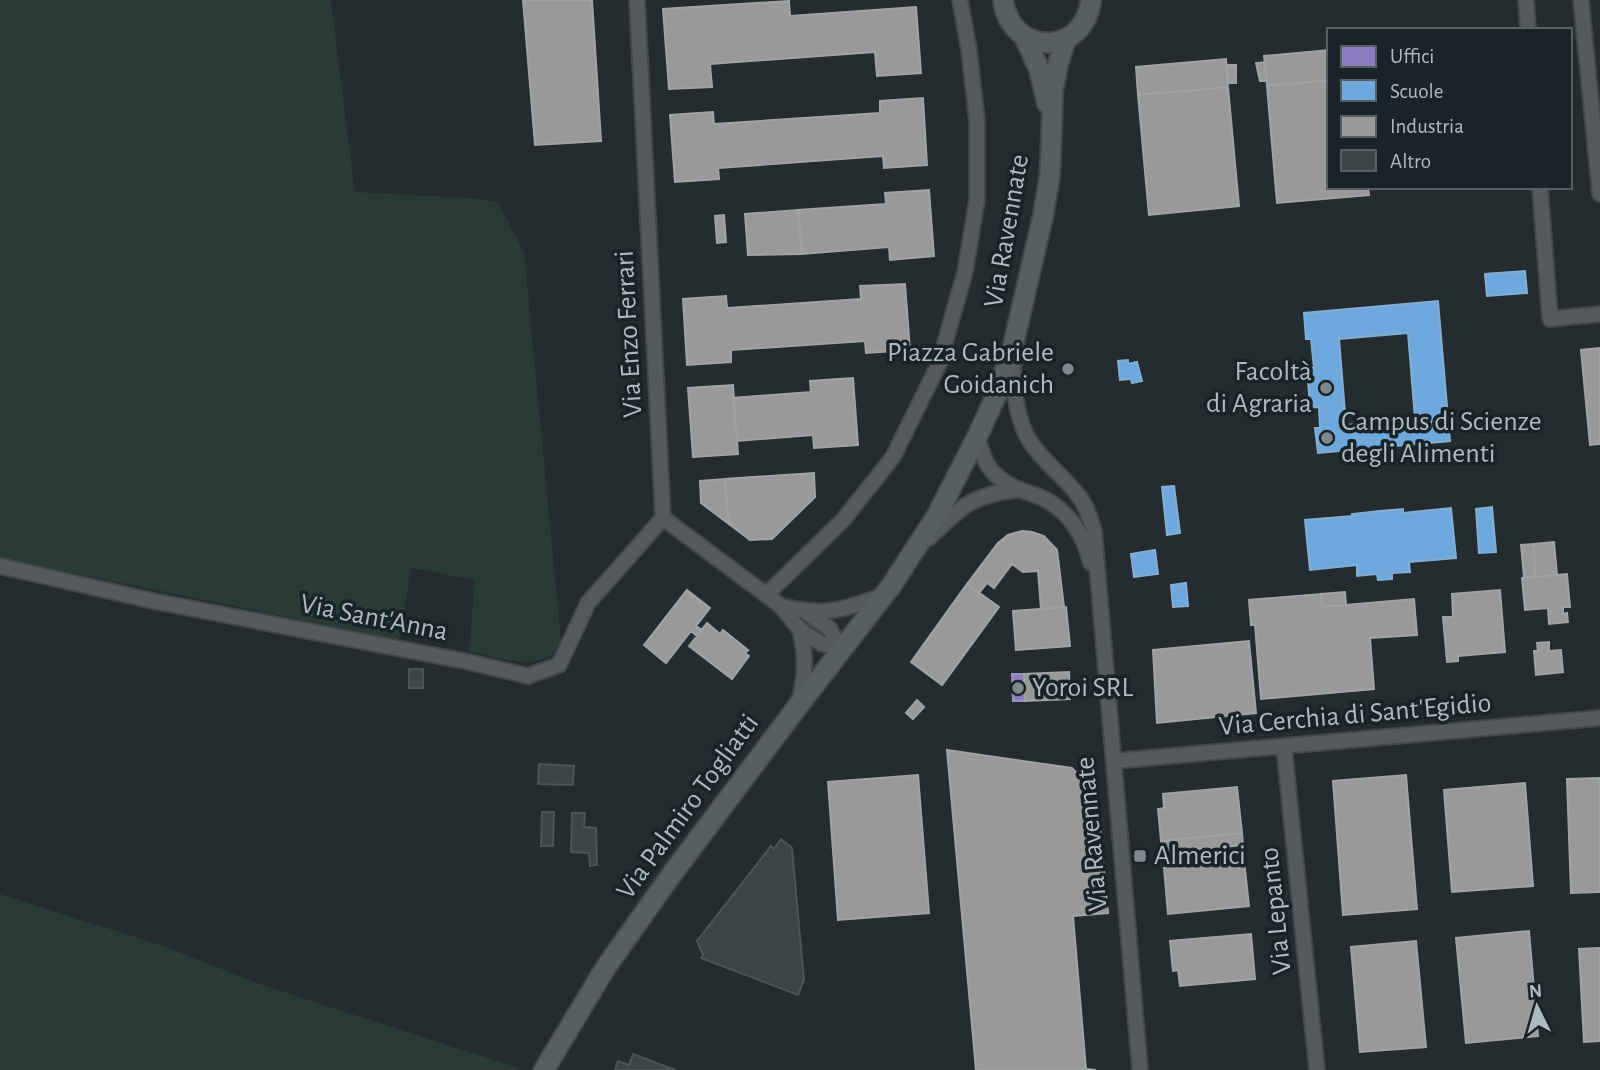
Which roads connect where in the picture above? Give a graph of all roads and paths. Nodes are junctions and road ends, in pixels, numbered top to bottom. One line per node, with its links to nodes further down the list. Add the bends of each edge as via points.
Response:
1 (636, 0): 17 (street, Via Enzo Ferrari)
2 (960, 0): 21 (street, via 976,121 977,200 965,272 939,364 893,457 843,520)
3 (1526, 0): 7 (street)
4 (1581, 0): 12 (street)
5 (999, 4): 8 (main road, Via Ravennate)
6 (1094, 4): 9 (main road, via 1077,32)
7 (1528, 28)
8 (1025, 38): 9 (main road, via 1046,43); 10 (main road, Via Ravennate, via 1039,69)
9 (1066, 39): 10 (main road, Via Ravennate)
10 (1051, 120): 14 (main road, Via Ravennate, via 1043,216)
11 (1540, 189): 13 (street, via 1550,319)
12 (1600, 194)
13 (1600, 314)
14 (1012, 350): 15 (main road, Via Ravennate); 20 (street, Via Ravennate, via 1014,391 1025,432 1087,509 1094,530)
15 (977, 437): 16 (street, Via Ravennate, via 988,466); 19 (main road, Via Palmiro Togliatti, via 936,517)
16 (1016, 490): 19 (street, Via Palmiro Togliatti, via 980,497 959,509 924,543); 20 (street, Via Ravennate, via 1055,505 1071,520 1086,544)
17 (663, 518): 18 (street, Via Sant'Anna, via 588,603 559,665 528,676); 21 (street)
18 (0, 566)
19 (888, 591): 23 (street, via 832,612); 25 (main road, Via Palmiro Togliatti)
20 (1099, 593): 29 (street, Via Ravennate)
21 (766, 595): 22 (street)
22 (781, 606): 23 (street); 24 (street)
23 (805, 612): 25 (street, via 829,628)
24 (800, 630): 25 (street); 26 (street, via 805,666)
25 (841, 649): 26 (main road, Via Palmiro Togliatti)
26 (797, 706): 30 (main road, Via Palmiro Togliatti, via 606,967)
27 (1600, 718): 28 (street, Via Cerchia di Sant'Egidio)
28 (1284, 747): 29 (street, Via Cerchia di Sant'Egidio); 32 (street, Via Lepanto)
29 (1114, 761): 31 (street, Via Ravennate)
30 (544, 1070)
31 (1140, 1070)
32 (1317, 1070)

